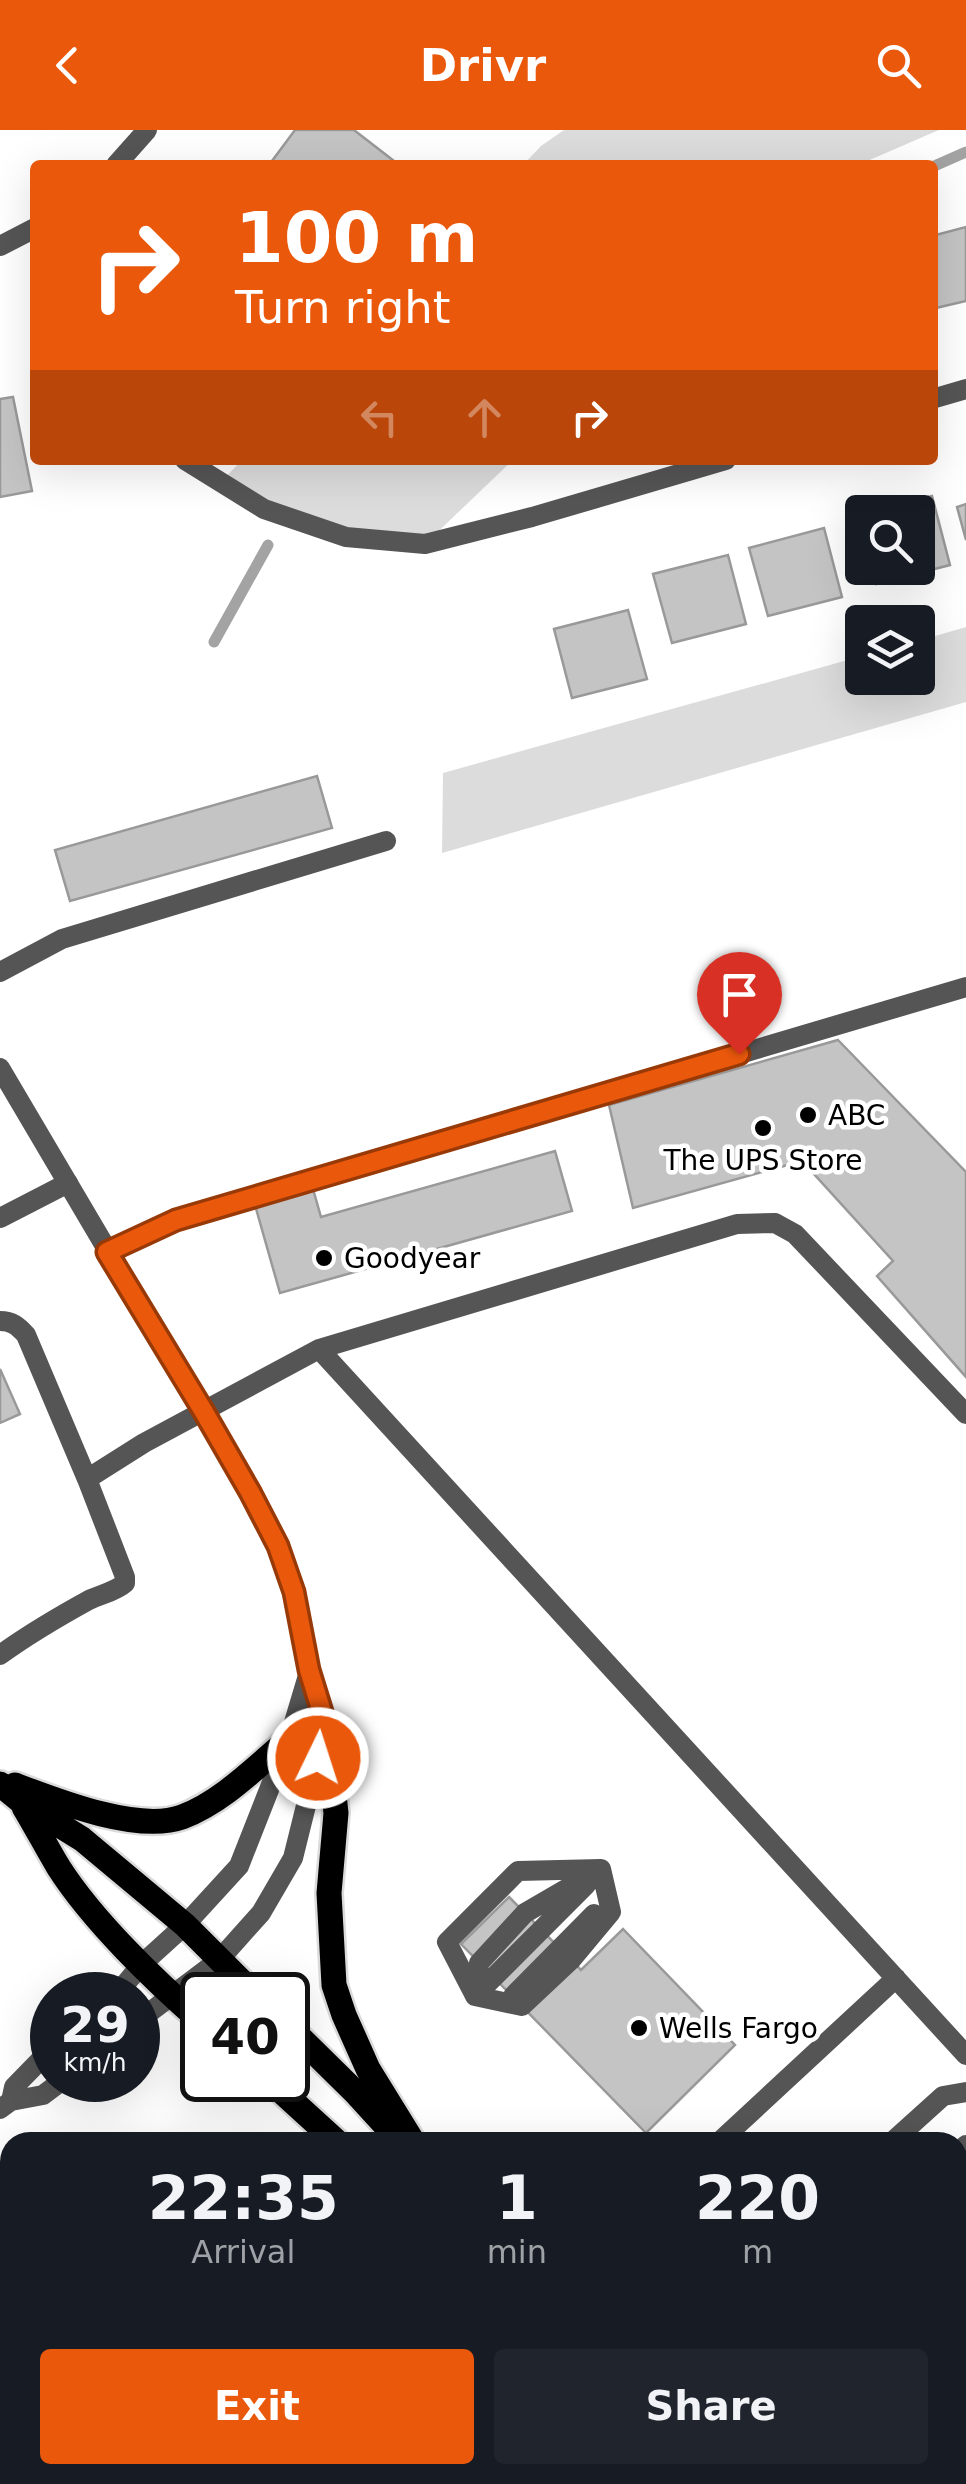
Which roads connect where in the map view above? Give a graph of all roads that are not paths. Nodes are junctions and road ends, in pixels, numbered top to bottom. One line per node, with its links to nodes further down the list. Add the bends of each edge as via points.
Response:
1 (148, 130): 2 (street)
2 (121, 160)
3 (30, 236): 4 (street)
4 (0, 246)
5 (966, 389): 6 (street)
6 (938, 397)
7 (193, 465): 8 (street, via 264,509 346,536 425,544)
8 (709, 465)
9 (386, 841): 10 (street, via 62,939)
10 (0, 972)
11 (966, 987): 15 (street, via 176,1220)
12 (0, 1068): 13 (street)
13 (68, 1183): 14 (street); 15 (street)
14 (0, 1218)
15 (107, 1252): 18 (street)
16 (0, 1321): 20 (street, via 17,1325 26,1336)
17 (319, 1349): 18 (street); 19 (street, via 737,1224 775,1223 796,1234); 33 (street)
18 (204, 1412): 20 (street); 22 (street, via 278,1546)
19 (966, 1414)
20 (87, 1479): 21 (street, via 125,1583)
21 (0, 1655)
22 (309, 1670): 23 (street); 24 (street)
23 (326, 1725): 29 (street, via 292,1858 261,1913); 46 (main road, via 336,1813 329,1893 334,1984 368,2070)
24 (288, 1739): 25 (main road, via 215,1799 180,1818 144,1821 80,1810); 28 (street, via 239,1866)
25 (0, 1782): 26 (main road)
26 (22, 1802): 28 (main road, via 82,1839); 30 (main road, via 60,1870)
27 (601, 1869): 35 (street); 35 (street, via 611,1912 571,1960 522,2006); 35 (street, via 518,1872 447,1942)
28 (185, 1925): 29 (main road); 30 (street)
29 (219, 1960): 32 (main road); 34 (street)
30 (142, 1964): 31 (street); 34 (main road)
31 (135, 1972)
32 (231, 1972)
33 (896, 1978): 39 (street); 47 (street)
34 (172, 1996): 36 (main road); 37 (street)
35 (475, 1996)
36 (180, 2003)
37 (160, 2005)
38 (310, 2047): 45 (main road)
39 (966, 2054)
40 (30, 2071): 43 (street)
41 (966, 2092): 48 (street, via 943,2096)
42 (293, 2102): 44 (main road)
43 (6, 2105)
44 (326, 2132)
45 (392, 2132)
46 (407, 2132)
47 (729, 2132)
48 (903, 2132)

